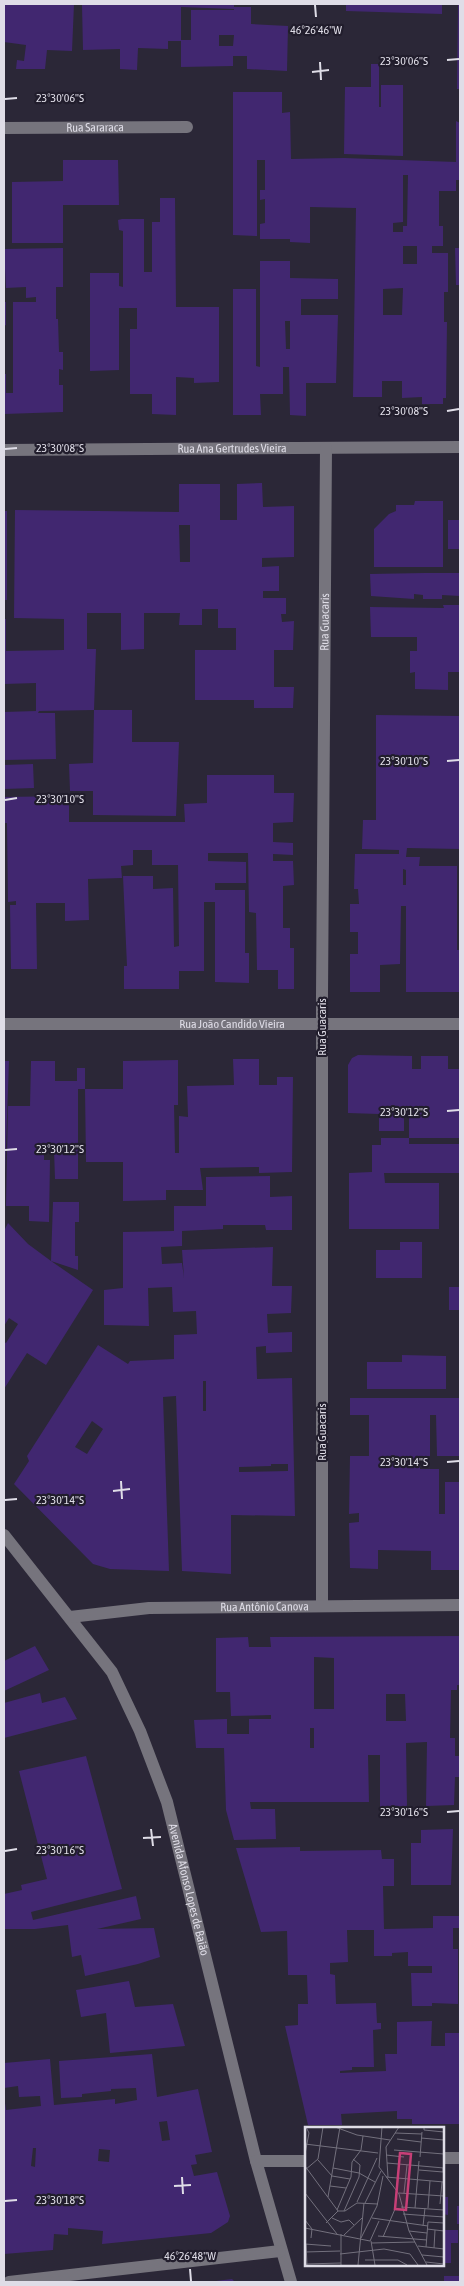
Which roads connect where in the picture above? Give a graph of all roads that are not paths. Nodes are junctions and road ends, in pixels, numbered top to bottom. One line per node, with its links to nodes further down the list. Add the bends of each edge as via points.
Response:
1 (186, 127): 2 (street, Rua Sararaca)
2 (4, 128)
3 (460, 447): 4 (street, Rua Ana Gertrudes Vieira)
4 (326, 448): 5 (street, Rua Ana Gertrudes Vieira); 7 (street, Rua Guacaris)
5 (4, 450)
6 (4, 1024): 7 (street, Rua João Candido Vieira)
7 (322, 1024): 8 (street, Rua João Candido Vieira); 11 (street, Rua Guacaris)
8 (460, 1024)
9 (4, 1535): 12 (street, Avenida Afonso Lopes de Baião)
10 (460, 1605): 11 (street, Rua Antônio Canova)
11 (322, 1606): 12 (street, Rua Antônio Canova, via 148,1608)
12 (70, 1617): 16 (street, Avenida Afonso Lopes de Baião, via 112,1672 140,1731 167,1802)
13 (444, 2158): 14 (street)
14 (460, 2158)
15 (305, 2160): 16 (street)
16 (256, 2161): 17 (street, Avenida Afonso Lopes de Baião)
17 (280, 2251): 18 (street); 19 (street, Avenida Afonso Lopes de Baião)
18 (9, 2282)
19 (291, 2282)

